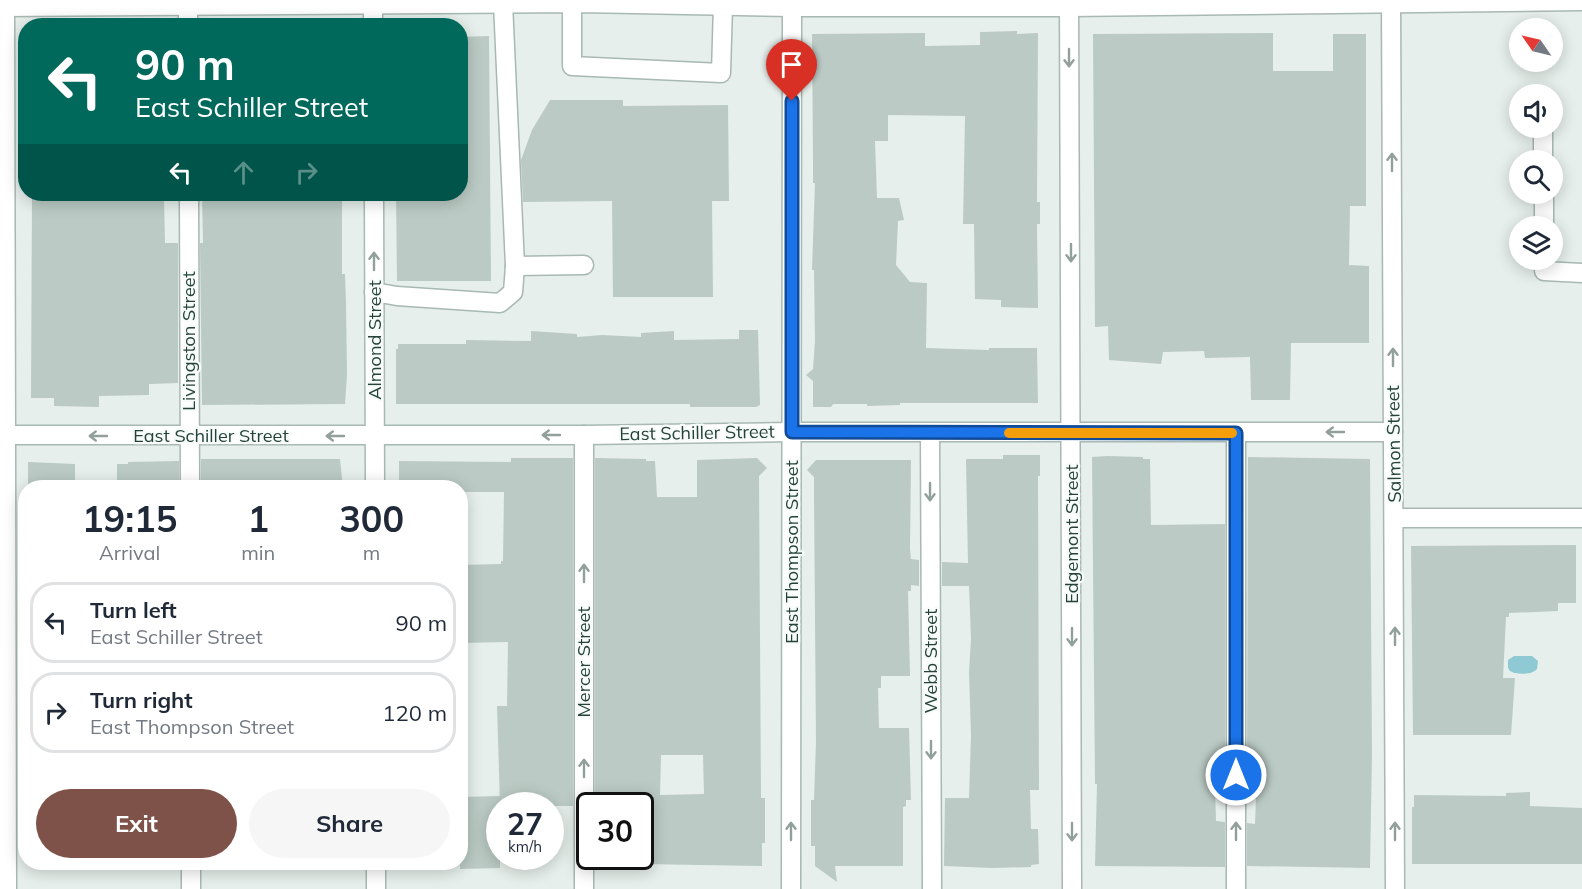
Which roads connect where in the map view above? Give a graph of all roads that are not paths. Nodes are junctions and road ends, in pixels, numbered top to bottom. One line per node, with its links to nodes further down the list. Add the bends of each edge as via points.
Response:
1 (1391, 1): 2 (street); 9 (street); 25 (street, Salmon Street, one-way to 1)
2 (1582, 1)
3 (373, 2): 5 (street); 6 (street); 15 (street)
4 (578, 2): 6 (street); 12 (street); 12 (street, via 572,66 721,73)
5 (271, 3): 13 (street)
6 (503, 3): 19 (street)
7 (792, 3): 8 (street); 12 (street); 23 (street, East Thompson Street)
8 (912, 3): 10 (street)
9 (1130, 3): 10 (street)
10 (1069, 4): 24 (street, Edgemont Street, one-way to 24)
11 (3, 5): 13 (street); 28 (street)
12 (723, 5)
13 (188, 6): 14 (street)
14 (188, 18)
15 (373, 18)
16 (189, 201): 31 (street, Livingston Street)
17 (374, 201): 22 (street, Almond Street, one-way to 17)
18 (584, 265): 19 (street)
19 (515, 266): 22 (street, via 513,292 500,303)
20 (1544, 270): 21 (street)
21 (1582, 273)
22 (374, 292): 29 (street, Almond Street)
23 (792, 432): 26 (street, East Schiller Street); 30 (street, East Schiller Street); 43 (street, East Thompson Street, one-way to 23)
24 (1072, 432): 26 (street, East Schiller Street); 27 (street, East Schiller Street); 45 (street, Edgemont Street, one-way to 45)
25 (1393, 432): 27 (street, East Schiller Street, one-way to 27); 34 (street, Salmon Street)
26 (930, 433): 44 (street, Webb Street, one-way to 44)
27 (1236, 433): 46 (street, one-way to 27)
28 (3, 435): 31 (street, East Schiller Street, one-way to 28); 36 (street)
29 (375, 435): 30 (street, East Schiller Street, one-way to 29); 31 (street, East Schiller Street, one-way to 31); 33 (street, Almond Street)
30 (584, 435): 42 (street, Mercer Street, one-way to 30)
31 (190, 436): 32 (street, Livingston Street)
32 (190, 480)
33 (375, 480)
34 (1395, 518): 35 (street); 47 (street, Salmon Street, one-way to 34)
35 (1582, 518)
36 (3, 763): 39 (street)
37 (191, 870): 40 (street)
38 (376, 870): 41 (street)
39 (7, 889)
40 (191, 889)
41 (376, 889)
42 (584, 889)
43 (791, 889)
44 (932, 889)
45 (1072, 889)
46 (1236, 889)
47 (1395, 889)

